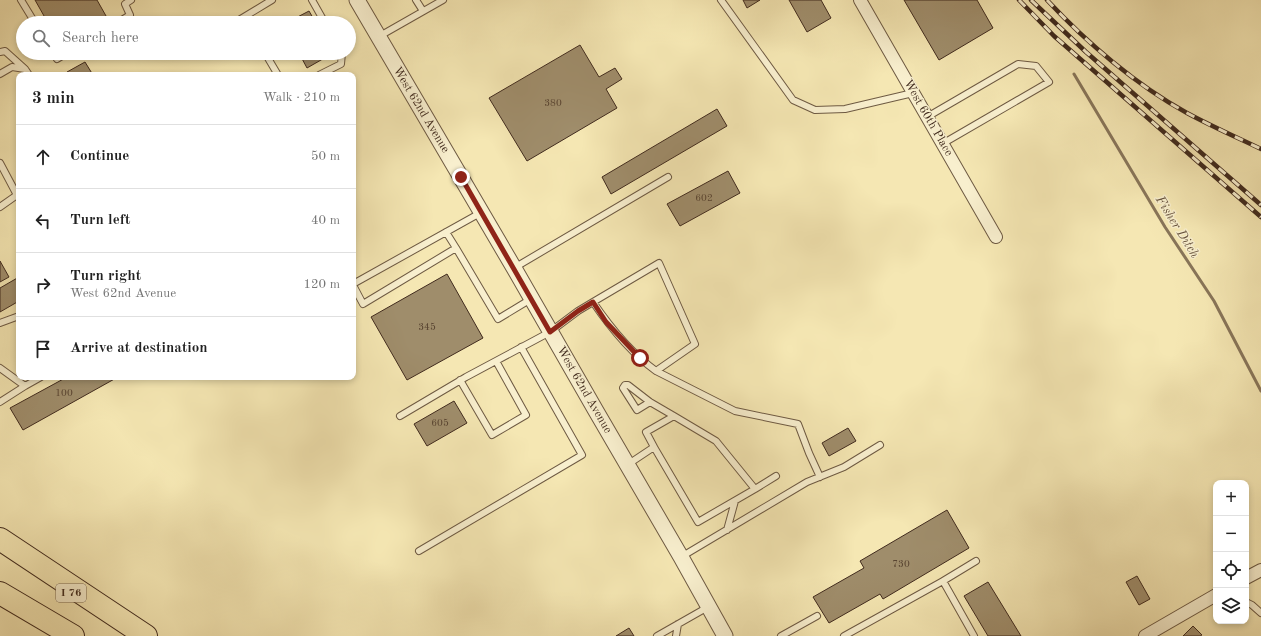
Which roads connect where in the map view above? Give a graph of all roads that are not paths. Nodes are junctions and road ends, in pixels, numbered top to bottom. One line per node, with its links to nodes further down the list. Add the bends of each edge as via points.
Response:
1 (21, 0): 11 (lane)
2 (131, 0): 12 (lane, via 125,4)
3 (272, 0): 13 (lane)
4 (312, 0): 14 (lane)
5 (357, 0): 15 (street, West 62nd Avenue)
6 (416, 0): 10 (lane)
7 (444, 0): 10 (lane)
8 (721, 0): 23 (lane, via 793,100 815,110 845,109)
9 (860, 0): 23 (street, West 60th Place)
10 (423, 11): 15 (lane)
11 (31, 16)
12 (128, 16)
13 (246, 16)
14 (321, 16)
15 (378, 37): 31 (street, West 62nd Avenue)
16 (0, 52): 19 (lane, via 5,51)
17 (269, 60): 20 (lane)
18 (341, 60): 21 (lane, via 341,64)
19 (27, 72): 22 (lane, via 12,67)
20 (276, 72)
21 (325, 72)
22 (0, 74)
23 (913, 93): 24 (street, West 60th Place)
24 (927, 117): 25 (street, West 60th Place); 25 (lane, via 1018,64 1036,66 1049,82)
25 (942, 144): 33 (street, West 60th Place)
26 (0, 163): 28 (lane)
27 (668, 177): 35 (lane)
28 (16, 193)
29 (16, 196): 30 (lane)
30 (0, 207)
31 (482, 212): 32 (lane); 35 (street, West 62nd Avenue)
32 (446, 232): 34 (lane); 36 (lane)
33 (996, 237)
34 (456, 248): 37 (lane, via 363,304); 38 (lane, via 498,319)
35 (514, 268): 38 (street, West 62nd Avenue)
36 (356, 282)
37 (356, 290)
38 (531, 298): 42 (street, West 62nd Avenue)
39 (593, 302): 42 (lane); 46 (lane, via 606,322); 46 (lane, via 659,263 695,344)
40 (16, 317): 41 (lane)
41 (0, 323)
42 (550, 332): 43 (lane); 58 (street, West 62nd Avenue)
43 (521, 348): 44 (lane); 66 (lane, via 582,455)
44 (496, 361): 50 (lane); 50 (lane, via 526,416 492,435)
45 (0, 368): 47 (lane)
46 (656, 371): 60 (lane, via 736,411 798,424)
47 (16, 380)
48 (17, 380): 51 (lane)
49 (36, 380): 51 (lane)
50 (460, 380): 54 (lane)
51 (25, 386): 52 (lane)
52 (0, 402)
53 (650, 402): 55 (lane)
54 (400, 416)
55 (674, 416): 57 (lane, via 646,432); 61 (lane, via 716,442)
56 (880, 445): 60 (lane, via 844,467)
57 (654, 446): 58 (lane); 62 (lane, via 698,522)
58 (627, 465): 67 (street, West 62nd Avenue)
59 (776, 476): 61 (lane)
60 (820, 477): 63 (lane, via 807,482)
61 (755, 489): 62 (lane)
62 (735, 501): 63 (lane)
63 (727, 530): 67 (lane)
64 (0, 539): 81 (highway)
65 (0, 550): 80 (highway, I 76)
66 (420, 551)
67 (681, 557): 75 (street, West 62nd Avenue)
68 (976, 561): 71 (lane)
69 (1261, 570): 70 (street)
70 (1249, 576)
71 (943, 581): 86 (lane); 87 (lane)
72 (0, 593): 79 (highway)
73 (1213, 597): 88 (street)
74 (1249, 604): 76 (lane)
75 (708, 607): 78 (lane); 84 (street, West 62nd Avenue)
76 (1261, 613)
77 (816, 616): 85 (lane)
78 (678, 624): 82 (lane); 83 (lane)
79 (73, 636)
80 (142, 636)
81 (146, 636)
82 (657, 636)
83 (676, 636)
84 (725, 636)
85 (781, 636)
86 (844, 636)
87 (974, 636)
88 (1145, 636)

